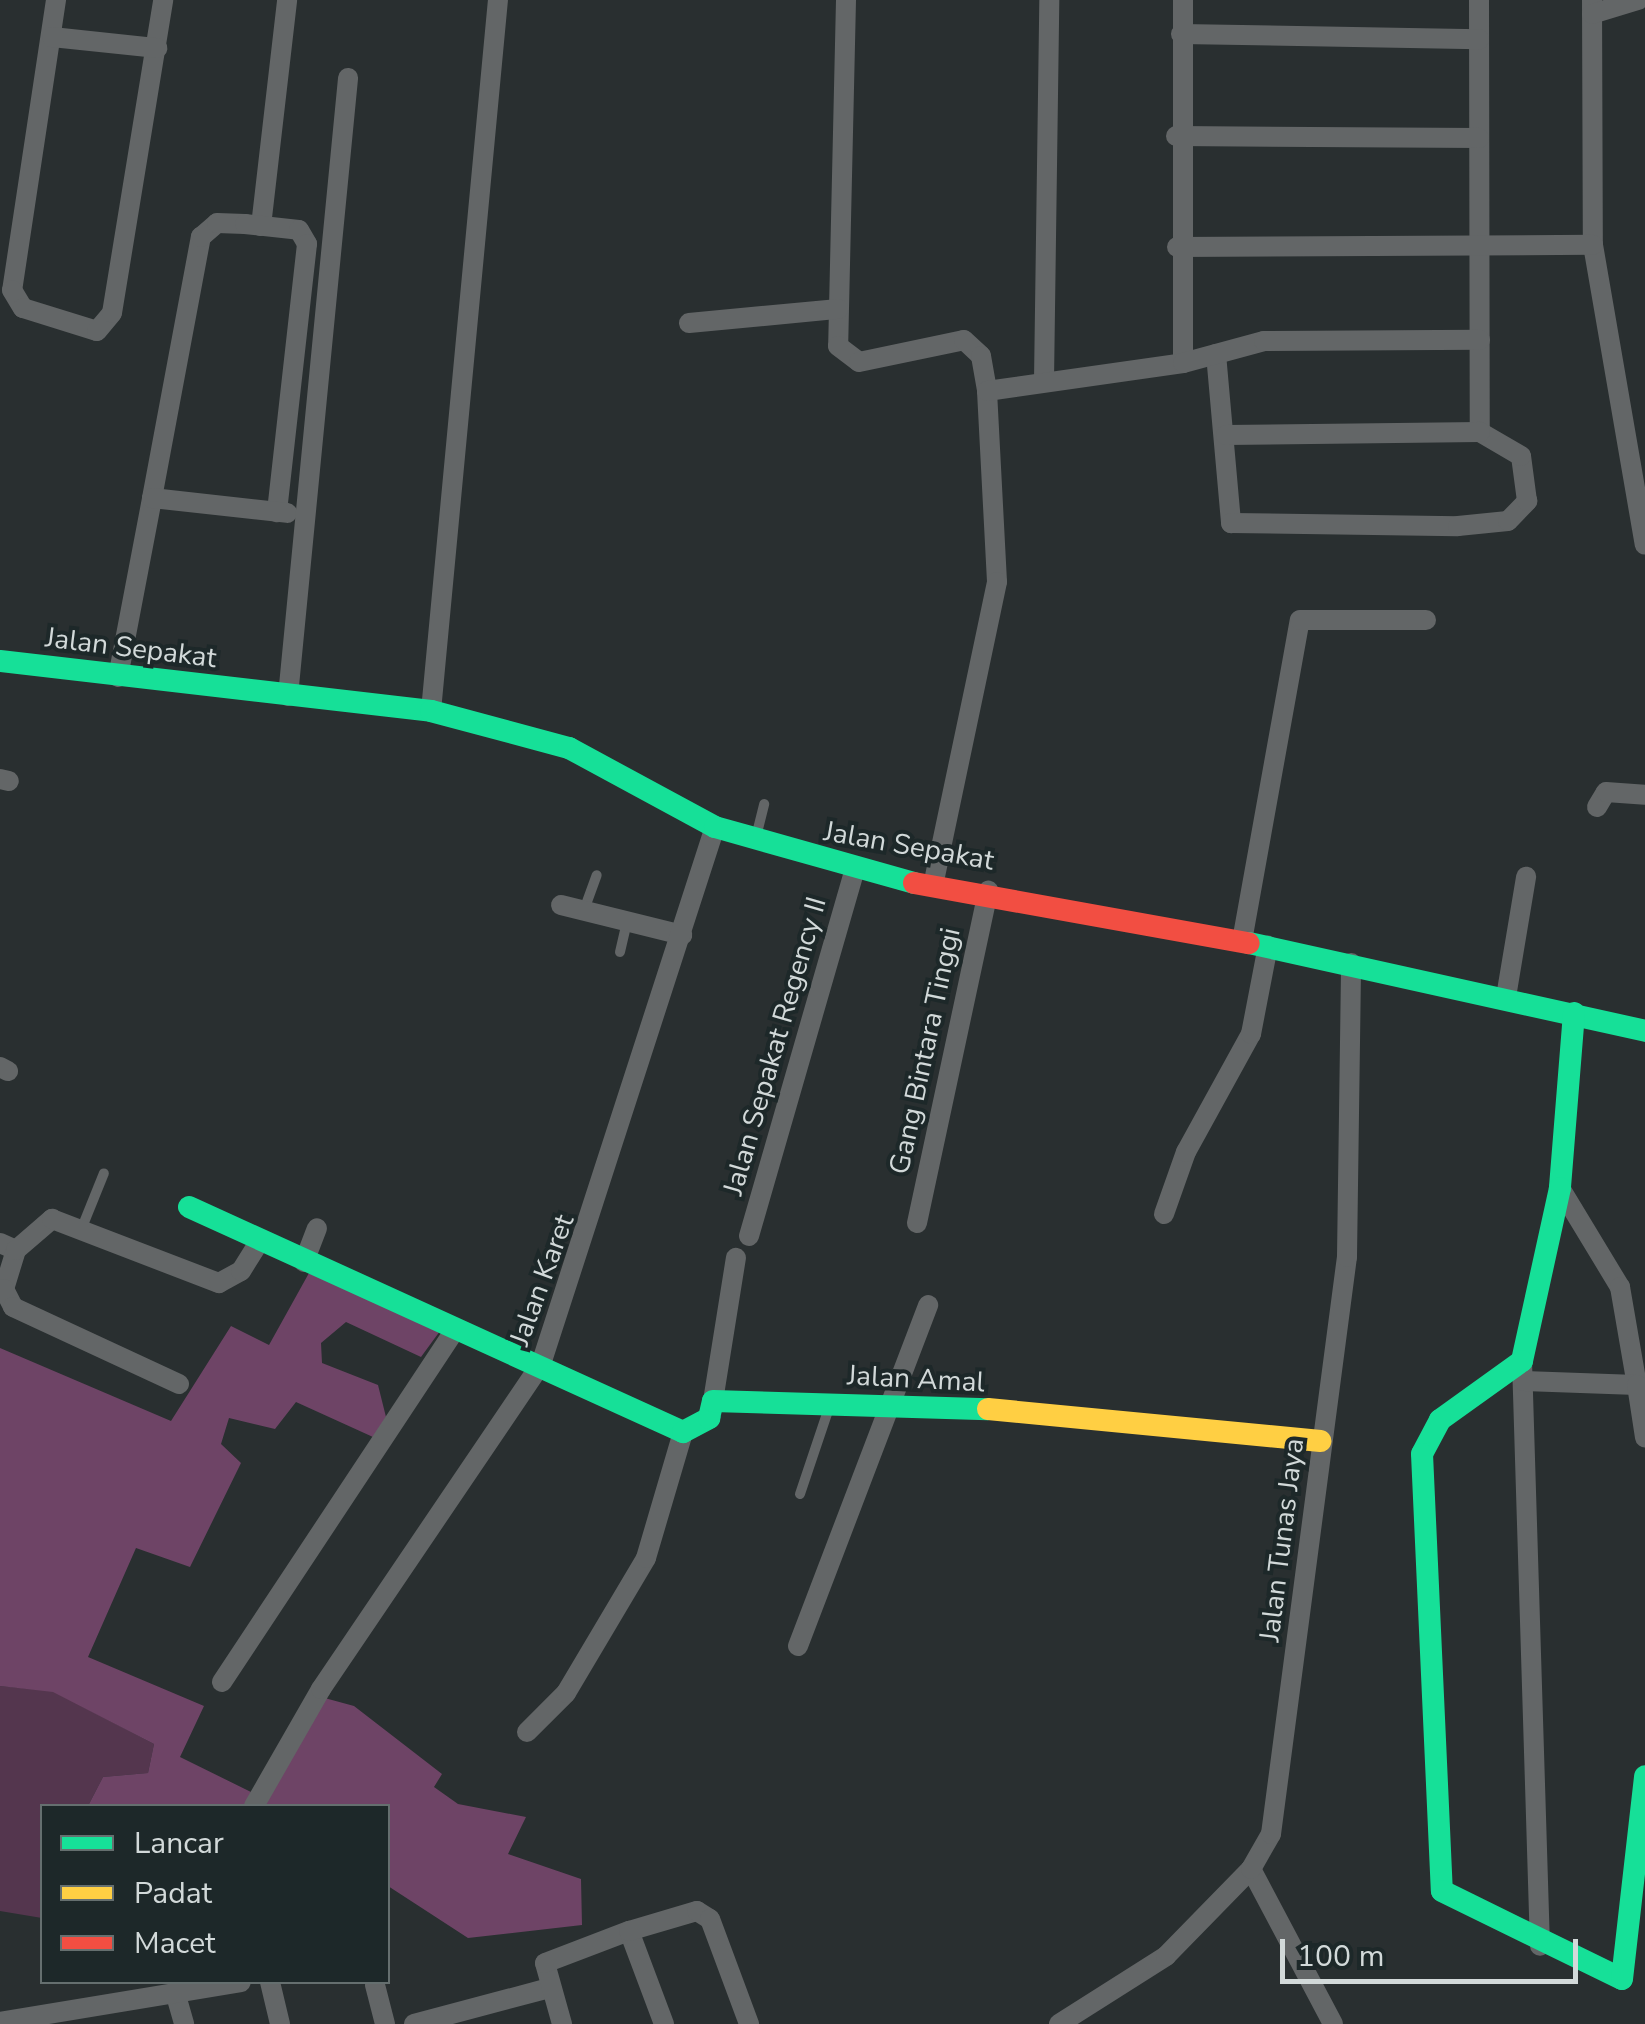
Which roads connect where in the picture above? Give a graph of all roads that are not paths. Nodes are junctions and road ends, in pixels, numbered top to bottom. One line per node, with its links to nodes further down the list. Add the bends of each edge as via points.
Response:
1 (56, 0): 12 (street)
2 (163, 0): 14 (street)
3 (286, 0): 18 (street)
4 (498, 0): 39 (street)
5 (846, 0): 22 (street)
6 (1048, 0): 27 (street)
7 (1183, 0): 11 (street)
8 (1479, 0): 13 (street)
9 (1638, 0): 10 (street)
10 (1592, 7): 20 (street)
11 (1181, 34): 13 (street); 16 (street)
12 (52, 37): 14 (street); 14 (street, via 11,279 23,308 97,331 112,313)
13 (1479, 39): 17 (street)
14 (157, 48)
15 (348, 78): 33 (street)
16 (1176, 136): 17 (street); 21 (street)
17 (1479, 138): 19 (street)
18 (261, 226): 31 (street, via 223,221 201,237); 32 (street, via 300,230 306,244)
19 (1479, 243): 20 (street); 21 (street); 24 (street)
20 (1593, 245): 34 (street)
21 (1178, 247): 26 (street)
22 (838, 308): 23 (street); 28 (street, via 847,357 884,360 964,340 981,356)
23 (689, 324)
24 (1480, 340): 25 (street, via 1264,342); 29 (street)
25 (1216, 354): 26 (street); 30 (street)
26 (1183, 363): 27 (street)
27 (1044, 381): 28 (street)
28 (987, 391): 48 (street, via 997,582)
29 (1480, 432): 30 (street); 30 (street, via 1526,465 1527,501 1508,521 1234,524 1225,514)
30 (1226, 435)
31 (152, 498): 32 (street); 37 (street)
32 (278, 512): 33 (street)
33 (303, 515): 38 (street)
34 (1645, 545)
35 (1426, 620): 54 (street, via 1300,620)
36 (0, 661): 37 (street, Jalan Sepakat)
37 (118, 677): 38 (street, Jalan Sepakat)
38 (288, 696): 39 (street, Jalan Sepakat)
39 (431, 711): 43 (street, Jalan Sepakat, via 568,748)
40 (1645, 795): 42 (street, via 1606,792)
41 (764, 804): 44 (lane)
42 (1597, 806)
43 (714, 826): 44 (street, Jalan Sepakat); 53 (street, Jalan Karet)
44 (755, 842): 45 (street, Jalan Sepakat)
45 (854, 872): 48 (street, Jalan Sepakat); 68 (street, Jalan Sepakat Regency II)
46 (597, 875): 51 (lane)
47 (1526, 876): 58 (street)
48 (934, 882): 49 (street, Jalan Sepakat)
49 (988, 891): 54 (street, Jalan Sepakat); 65 (street, Gang Bintara Tinggi)
50 (561, 905): 51 (street)
51 (584, 911): 52 (street)
52 (627, 922): 53 (street); 56 (lane)
53 (682, 935): 75 (street, Jalan Karet)
54 (1242, 941): 55 (street, Jalan Sepakat)
55 (1268, 946): 57 (street, Jalan Sepakat); 64 (street, via 1251,1034 1186,1152)
56 (620, 952)
57 (1351, 963): 58 (street, Jalan Sepakat); 84 (street, Jalan Tunas Jaya, via 1347,1257)
58 (1506, 997): 59 (street, Jalan Sepakat)
59 (1574, 1013): 60 (street, Jalan Sepakat); 62 (street)
60 (1645, 1031)
61 (104, 1173): 67 (lane)
62 (1560, 1188): 76 (street); 78 (street, via 1620,1287)
63 (189, 1207): 69 (street)
64 (1164, 1214)
65 (917, 1223)
66 (317, 1228): 72 (street)
67 (81, 1230): 69 (street, via 219,1283 241,1271); 70 (street, via 48,1219)
68 (748, 1236)
69 (260, 1240): 72 (street)
70 (8, 1247): 77 (street, via 4,1289 13,1307)
71 (736, 1258): 79 (street)
72 (304, 1262): 74 (street)
73 (928, 1305): 81 (street)
74 (453, 1333): 75 (street); 87 (street)
75 (541, 1364): 82 (street); 90 (street, Jalan Karet, via 321,1689)
76 (1523, 1371): 78 (street); 93 (street); 93 (street, via 1426,1439 1426,1606 1440,1887)
77 (179, 1384)
78 (1637, 1385): 83 (street)
79 (713, 1401): 80 (street, Jalan Amal); 82 (street, via 709,1418)
80 (830, 1404): 81 (street, Jalan Amal); 85 (lane)
81 (891, 1404): 84 (street, Jalan Amal); 86 (street)
82 (683, 1432): 88 (street, via 646,1558 566,1693)
83 (1645, 1437)
84 (1320, 1441): 91 (street, Jalan Tunas Jaya, via 1279,1800)
85 (800, 1494)
86 (798, 1646)
87 (222, 1682)
88 (526, 1732)
89 (1645, 1776): 93 (street, via 1627,1974 1615,1980)
90 (255, 1804)
91 (1251, 1869): 109 (street, Jalan Tunas Jaya, via 1146,1974); 110 (street)
92 (629, 1931): 97 (street, via 554,1956 544,1967); 107 (street); 108 (street, via 706,1914)
93 (1540, 1946)
94 (228, 1984): 99 (street)
95 (270, 1984): 103 (street)
96 (376, 1986): 104 (street)
97 (549, 1988): 105 (street); 106 (street)
98 (139, 1990): 99 (street); 100 (street)
99 (175, 1992): 102 (street)
100 (85, 2016): 101 (street)
101 (0, 2022)
102 (184, 2024)
103 (280, 2024)
104 (385, 2024)
105 (414, 2024)
106 (562, 2024)
107 (664, 2024)
108 (749, 2024)
109 (1059, 2024)
110 (1333, 2024)

